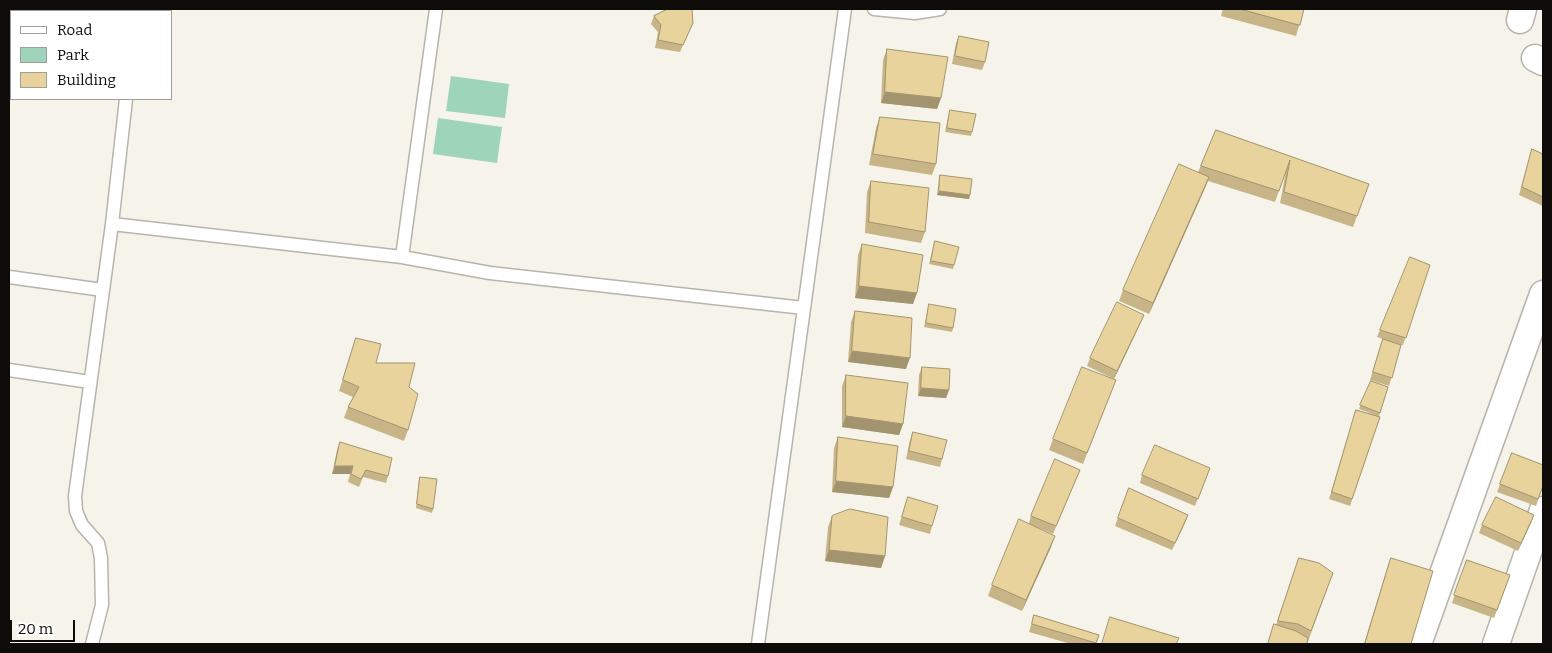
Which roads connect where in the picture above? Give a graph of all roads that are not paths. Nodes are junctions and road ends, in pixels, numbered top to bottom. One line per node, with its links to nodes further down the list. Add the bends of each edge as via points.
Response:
1 (436, 9): 7 (lane)
2 (845, 9): 11 (lane)
3 (874, 9): 4 (lane, via 915,13)
4 (940, 9)
5 (126, 100): 6 (lane)
6 (112, 224): 7 (lane); 9 (lane)
7 (402, 257): 11 (lane, via 490,273)
8 (9, 277): 9 (lane)
9 (103, 290): 13 (lane)
10 (1543, 294): 17 (street)
11 (804, 308): 16 (lane)
12 (9, 370): 13 (lane)
13 (90, 382): 15 (lane, via 75,496 76,511 82,525 98,543 101,558 102,605)
14 (1543, 510): 18 (street)
15 (92, 644)
16 (758, 644)
17 (1418, 644)
18 (1496, 644)

